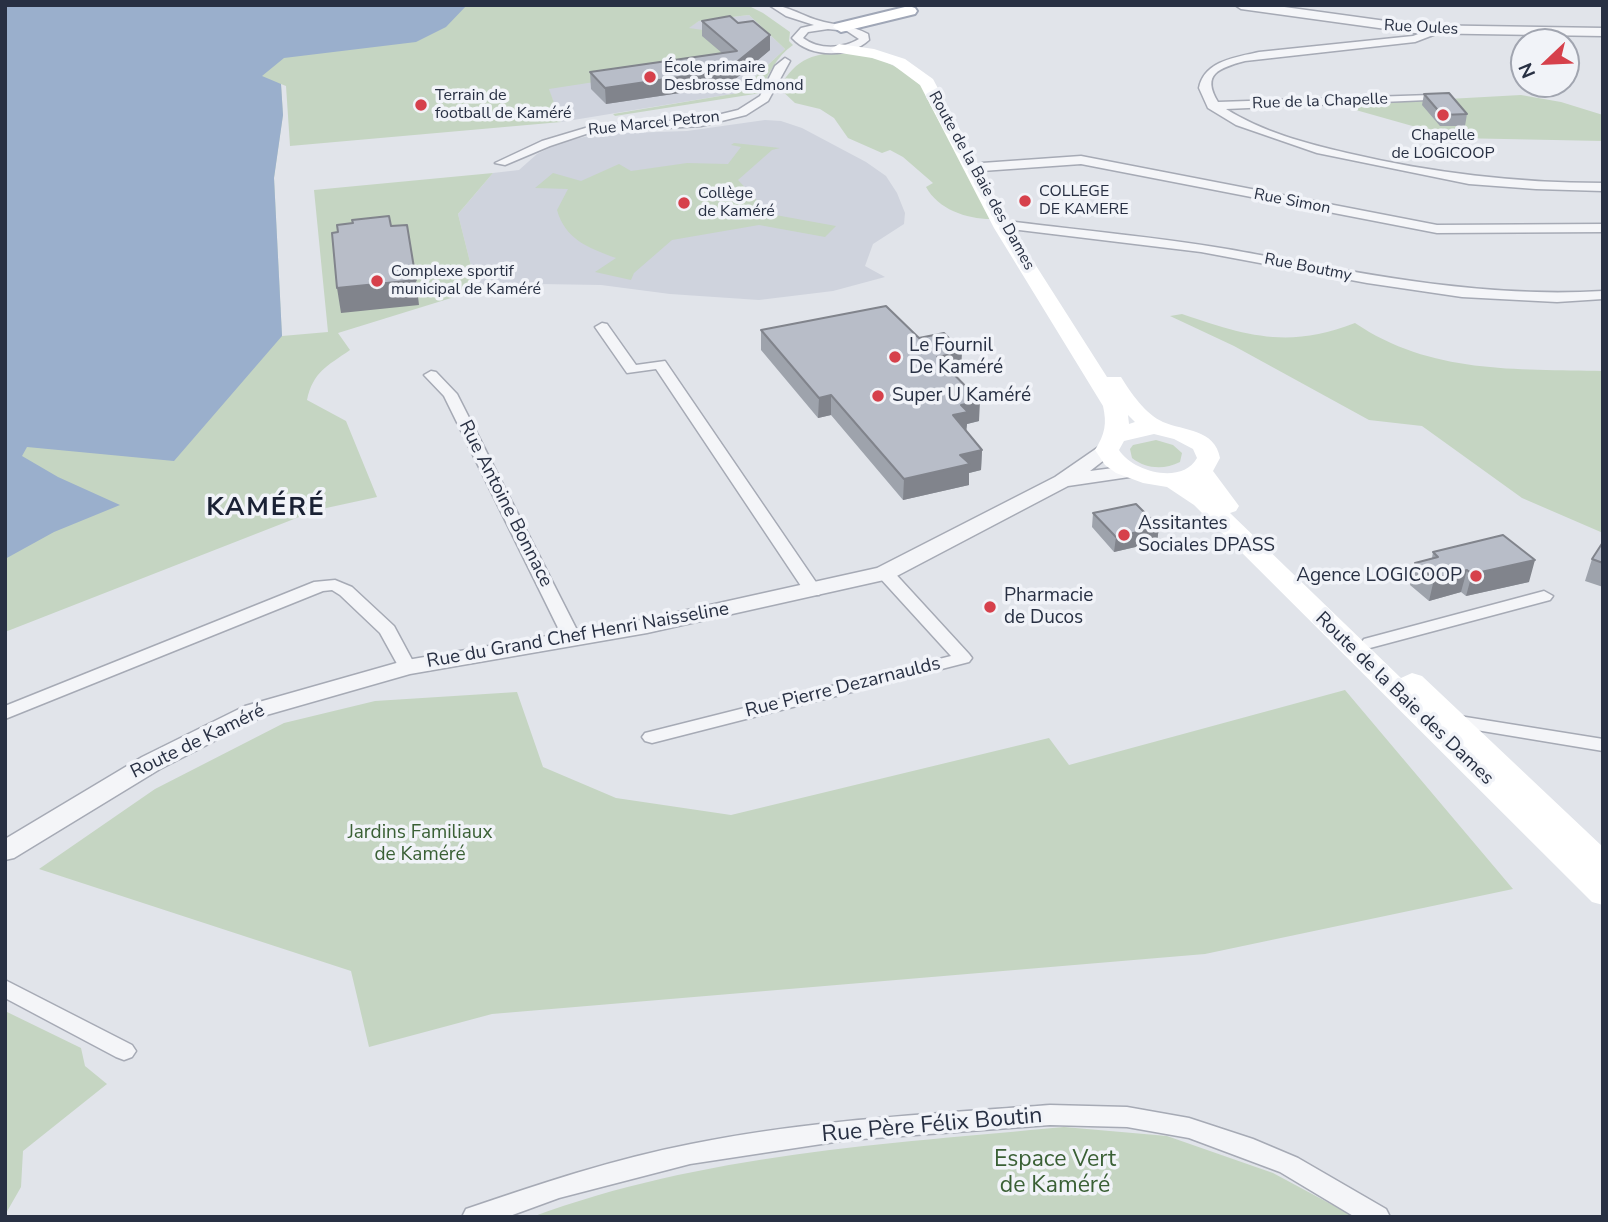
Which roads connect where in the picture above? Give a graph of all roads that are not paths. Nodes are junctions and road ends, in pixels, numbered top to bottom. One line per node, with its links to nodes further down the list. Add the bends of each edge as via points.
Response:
1 (759, 5): 9 (street, via 784,19)
2 (774, 5): 5 (street, via 808,22)
3 (1241, 5): 6 (street, Rue Oules)
4 (914, 8): 5 (main road); 8 (main road)
5 (835, 27): 8 (street); 9 (street)
6 (1437, 30): 7 (street, Rue Oules); 13 (street, via 1415,39 1240,59 1209,74 1203,84)
7 (1603, 32)
8 (862, 36): 10 (street, via 856,46); 15 (main road, Route de la Baie des Dames, via 909,61 934,81)
9 (801, 38): 10 (street); 11 (street, Rue Marcel Petron)
10 (829, 49): 11 (street); 23 (main road, Route de la Baie des Dames, via 899,62 927,82 1003,228 1114,406 1118,422)
11 (785, 61): 14 (street, Rue Marcel Petron, via 764,99 741,113 593,129 539,145)
12 (1427, 97): 13 (street, Rue de la Chapelle)
13 (1212, 106): 16 (street, via 1285,140 1360,160 1471,180)
14 (501, 163)
15 (982, 167): 17 (main road, Route de la Baie des Dames); 18 (street, Rue Simon, via 1081,160 1437,229)
16 (1603, 187)
17 (1015, 226): 19 (street, Rue Boutmy, via 1210,250 1407,285 1509,296); 22 (main road, Route de la Baie des Dames, via 1127,403)
18 (1603, 228)
19 (1603, 295)
20 (602, 327): 29 (street, via 632,370 660,364)
21 (431, 375): 31 (street, Rue Antoine Bonnace, via 450,394)
22 (1154, 428): 23 (main road, via 1139,428); 24 (main road, via 1183,433 1203,446 1208,460)
23 (1111, 443): 25 (main road, via 1117,466); 27 (street, Rue du Grand Chef Henri Naisseline)
24 (1200, 471): 26 (main road); 32 (main road, Route de la Baie des Dames, via 1222,501)
25 (1129, 472): 26 (main road); 27 (street, Rue du Grand Chef Henri Naisseline)
26 (1171, 479): 40 (main road, Route de la Baie des Dames, via 1203,500)
27 (1062, 481): 28 (street, Rue du Grand Chef Henri Naisseline)
28 (885, 573): 29 (street, Rue du Grand Chef Henri Naisseline); 36 (street, Rue Pierre Dezarnaulds, via 963,657)
29 (813, 591): 31 (street, Rue du Grand Chef Henri Naisseline)
30 (1544, 596): 32 (street)
31 (572, 638): 33 (street, Rue du Grand Chef Henri Naisseline)
32 (1370, 643): 35 (main road, Route de la Baie des Dames)
33 (407, 667): 34 (street, Rue du Grand Chef Henri Naisseline, via 388,630 335,585 320,586); 38 (street, Route de Kaméré, via 254,711 151,763)
34 (5, 713)
35 (1453, 721): 37 (street); 39 (main road, Route de la Baie des Dames)
36 (652, 737)
37 (1603, 745)
38 (5, 851)
39 (1603, 865)
40 (1603, 894)
41 (5, 988): 42 (street)
42 (124, 1051)
43 (475, 1217): 44 (street, Rue Père Félix Boutin, via 559,1188 690,1154 848,1130 1051,1115 1127,1117 1189,1128 1289,1166)
44 (1377, 1217)

